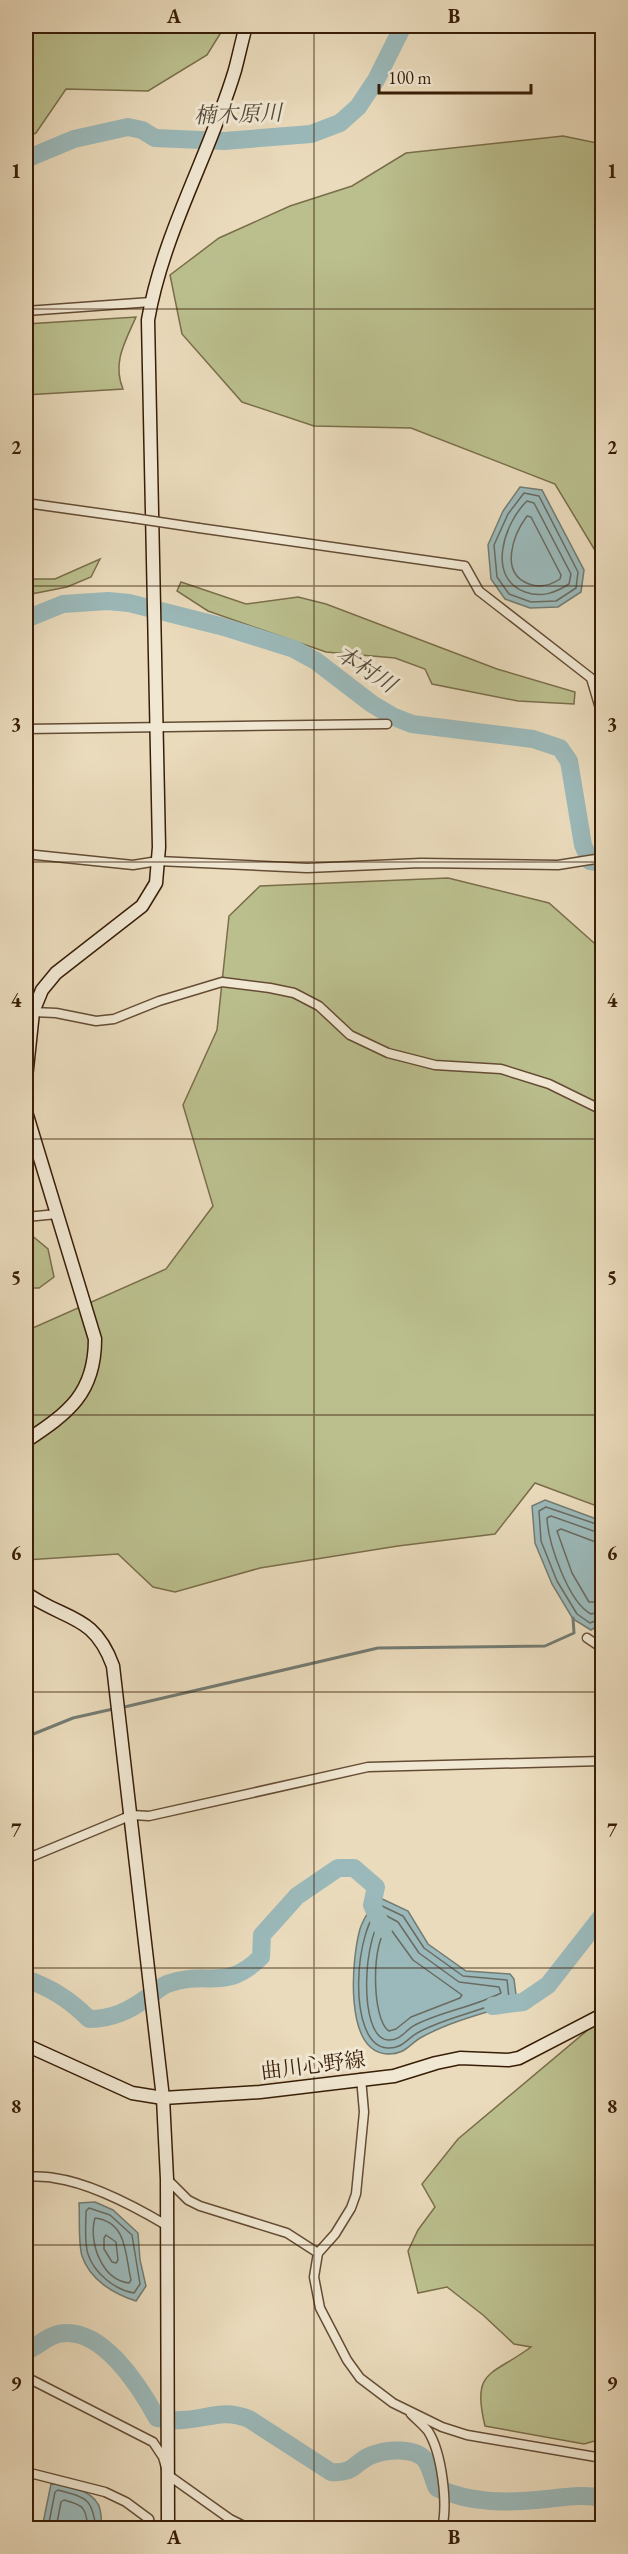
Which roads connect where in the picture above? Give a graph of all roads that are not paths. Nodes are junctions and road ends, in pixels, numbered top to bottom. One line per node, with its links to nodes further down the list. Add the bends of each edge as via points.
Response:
1 (246, 26): 4 (street, via 235,71)
2 (598, 26): 3 (street)
3 (603, 32)
4 (151, 302): 5 (street); 9 (street, via 148,340)
5 (26, 311)
6 (26, 502): 7 (street, bridge, via 465,567 479,591 591,678)
7 (603, 715)
8 (387, 724): 9 (street)
9 (156, 726): 10 (street); 13 (street)
10 (26, 729)
11 (26, 854): 13 (street, via 133,865)
12 (599, 859): 13 (street, via 558,865 422,863 307,868)
13 (158, 861): 14 (street, via 156,883 142,906 56,973)
14 (29, 1014): 15 (street); 16 (street, via 56,1013 96,1021 114,1019 222,982 270,988 294,993 318,1006 350,1035 388,1053 435,1065 501,1069 549,1084)
15 (26, 1078)
16 (603, 1110)
17 (26, 1112): 18 (street)
18 (57, 1214): 19 (street); 20 (street, via 94,1339 95,1358 73,1406)
19 (26, 1217)
20 (26, 1441)
21 (26, 1593): 25 (street, via 81,1620 106,1646 113,1666)
22 (587, 1638): 23 (street)
23 (603, 1648)
24 (603, 1761): 25 (street, via 368,1767 149,1816)
25 (132, 1815): 26 (street); 30 (street)
26 (26, 1859)
27 (603, 2015): 29 (street, 曲川心野線, via 519,2058 460,2058 394,2076)
28 (26, 2045): 30 (street, 曲川心野線, via 132,2093)
29 (361, 2078): 30 (street, 曲川心野線, via 260,2092); 34 (street, via 364,2112 356,2194 335,2234)
30 (163, 2098): 32 (street)
31 (26, 2176): 33 (street, via 74,2182)
32 (166, 2179): 33 (street); 34 (street, via 200,2206 287,2234)
33 (166, 2224): 39 (street)
34 (318, 2253): 36 (street, via 314,2277 320,2308 347,2360 360,2378)
35 (26, 2377): 39 (street, via 153,2442)
36 (407, 2409): 37 (street, via 467,2436); 43 (street, via 428,2432 438,2454 445,2518)
37 (603, 2458)
38 (26, 2472): 40 (street, via 117,2497 149,2519)
39 (168, 2475): 41 (street); 42 (street)
40 (151, 2529)
41 (168, 2529)
42 (248, 2529)
43 (442, 2529)

